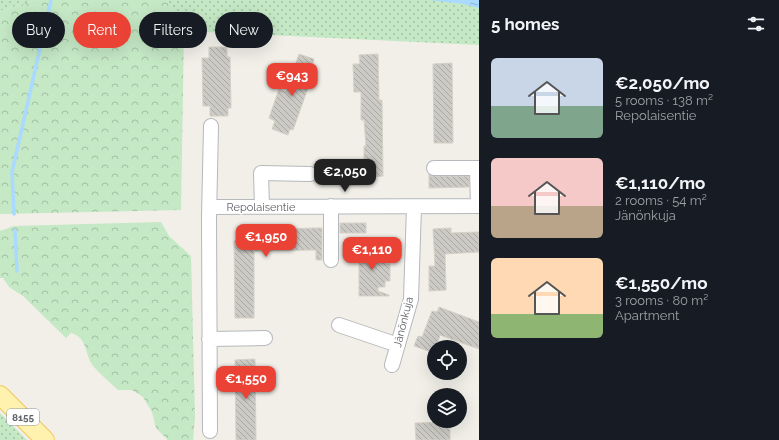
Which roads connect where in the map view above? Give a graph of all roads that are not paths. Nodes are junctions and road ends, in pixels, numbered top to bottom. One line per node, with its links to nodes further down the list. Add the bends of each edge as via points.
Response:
1 (211, 126): 7 (street)
2 (434, 168): 3 (street)
3 (478, 168): 6 (street)
4 (310, 174): 8 (street, via 261,173)
5 (331, 206): 8 (street, Repolaisentie); 9 (street, Repolaisentie); 10 (street)
6 (478, 206): 9 (street, Repolaisentie)
7 (210, 207): 8 (street, Repolaisentie); 13 (street)
8 (262, 207)
9 (414, 207): 14 (street, Jänönkuja, via 411,299)
10 (331, 260)
11 (339, 325): 14 (street)
12 (265, 338): 13 (street)
13 (209, 339): 17 (street)
14 (398, 345): 15 (street, Jänönkuja)
15 (392, 365)
16 (0, 395): 18 (main road, 8155)
17 (210, 431)
18 (45, 440)

